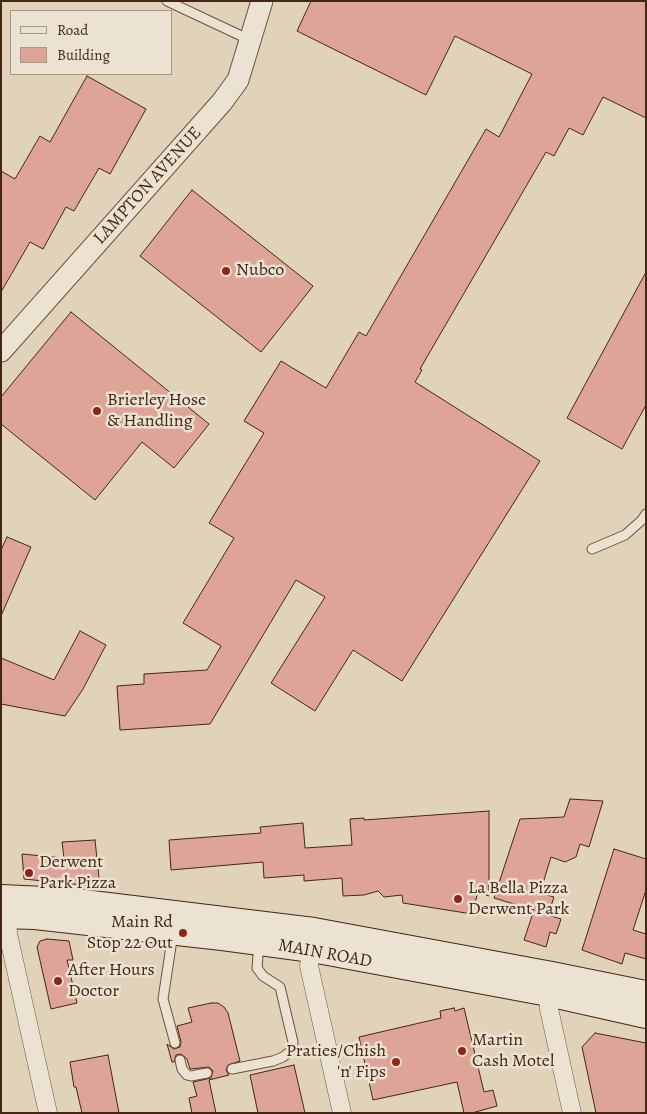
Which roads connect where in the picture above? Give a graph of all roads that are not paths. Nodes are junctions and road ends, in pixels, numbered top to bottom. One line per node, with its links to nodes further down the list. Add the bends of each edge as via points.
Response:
1 (168, 1): 3 (lane)
2 (262, 1): 3 (street, LAMPTON AVENUE)
3 (250, 40): 4 (street, LAMPTON AVENUE, via 238,80 222,102)
4 (1, 351)
5 (646, 514): 6 (lane, via 625,535)
6 (592, 549)
7 (5, 906): 8 (main road, MAIN ROAD, via 35,917); 9 (main road, MAIN ROAD, via 97,903); 18 (street, via 8,934)
8 (173, 932): 10 (main road, MAIN ROAD); 14 (lane, via 163,999)
9 (313, 940): 10 (main road, MAIN ROAD); 11 (main road, MAIN ROAD); 19 (street, via 309,966)
10 (259, 942): 16 (lane, via 257,968 280,987 292,1050 273,1061)
11 (550, 984): 12 (main road, MAIN ROAD); 13 (main road, MAIN ROAD); 20 (street, via 549,1008)
12 (646, 993)
13 (646, 1016)
14 (175, 1042)
15 (180, 1060): 17 (lane, via 187,1075)
16 (232, 1069)
17 (208, 1073)
18 (48, 1113)
19 (342, 1113)
20 (572, 1113)

